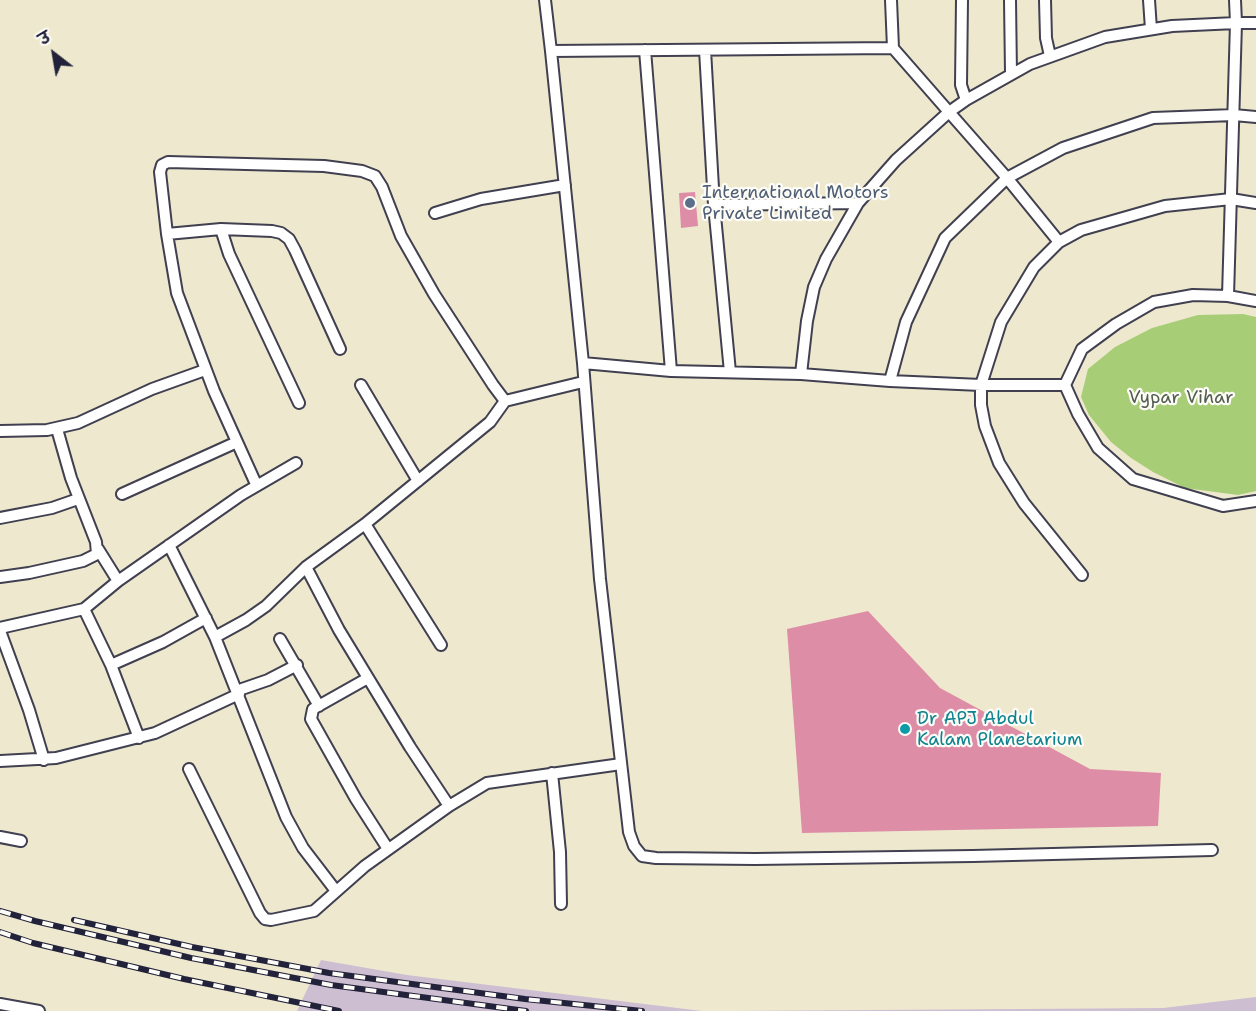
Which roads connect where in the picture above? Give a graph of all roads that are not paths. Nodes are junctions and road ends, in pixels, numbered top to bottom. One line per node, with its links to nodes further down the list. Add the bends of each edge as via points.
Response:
1 (545, 0): 14 (street)
2 (891, 0): 11 (street)
3 (962, 0): 17 (street, via 961,85)
4 (1010, 0): 16 (street)
5 (1045, 0): 15 (street)
6 (1149, 0): 10 (street)
7 (1236, 0): 8 (street)
8 (1236, 22): 9 (street); 10 (street); 19 (street)
9 (1256, 23)
10 (1150, 29): 15 (street, via 1105,37)
11 (893, 48): 13 (street); 18 (street)
12 (645, 50): 13 (street); 14 (street); 36 (street)
13 (705, 50): 26 (street)
14 (551, 51): 22 (street)
15 (1050, 56): 16 (street)
16 (1011, 74): 17 (street)
17 (966, 100): 18 (street)
18 (949, 112): 21 (street); 24 (street)
19 (1234, 116): 20 (street); 21 (street, via 1153,118 1063,148); 23 (street)
20 (1256, 117)
21 (1007, 178): 30 (street); 39 (street, via 945,238 906,322)
22 (565, 185): 27 (street, via 481,199); 34 (street)
23 (1231, 199): 25 (street); 30 (street, via 1165,206 1081,230); 31 (street)
24 (858, 203): 26 (street); 38 (street, via 814,287)
25 (1256, 203)
26 (714, 204): 37 (street)
27 (435, 213)
28 (221, 229): 29 (street); 33 (street, via 272,231 288,239); 45 (street)
29 (167, 234): 35 (street, via 177,293); 44 (street, via 160,172 168,162 324,166 375,176 401,236 434,294)
30 (1059, 242): 42 (street, via 1034,267 1001,322)
31 (1228, 296): 32 (street); 43 (street, via 1193,295 1154,302 1082,349)
32 (1256, 301)
33 (340, 349)
34 (583, 363): 36 (street); 40 (street)
35 (205, 370): 46 (street); 48 (street)
36 (672, 371): 37 (street)
37 (730, 372): 38 (street)
38 (801, 374): 39 (street)
39 (890, 381): 42 (street)
40 (583, 382): 44 (street); 77 (street)
41 (361, 385): 50 (street)
42 (981, 385): 43 (street); 60 (street, via 985,426 999,463 1024,503)
43 (1065, 385): 54 (street, via 1098,448 1133,479 1223,506)
44 (505, 401): 50 (street, via 490,422)
45 (299, 403)
46 (57, 429): 47 (street); 53 (street)
47 (0, 431)
48 (237, 442): 51 (street); 52 (street)
49 (296, 463): 51 (street)
50 (418, 481): 56 (street)
51 (256, 484): 57 (street)
52 (122, 495)
53 (78, 499): 55 (street); 58 (street)
54 (1256, 501)
55 (0, 518)
56 (364, 524): 59 (street); 68 (street)
57 (169, 546): 62 (street); 64 (street)
58 (98, 549): 61 (street, via 94,557 83,561); 62 (street)
59 (306, 567): 66 (street, via 266,606); 71 (street)
60 (1082, 575)
61 (0, 577)
62 (118, 581): 63 (street)
63 (84, 609): 65 (street); 69 (street)
64 (206, 618): 66 (street); 69 (street)
65 (0, 629): 75 (street)
66 (215, 637): 72 (street)
67 (280, 639): 70 (street)
68 (441, 645)
69 (111, 665): 74 (street)
70 (297, 665): 72 (street, via 239,690); 73 (street)
71 (368, 678): 73 (street); 80 (street)
72 (238, 694): 74 (street); 85 (street, via 286,817 303,848)
73 (319, 706): 83 (street, via 310,713 311,719)
74 (139, 738): 75 (street)
75 (44, 760): 76 (street)
76 (0, 761)
77 (621, 764): 79 (street); 84 (street, via 629,832 642,856 973,856)
78 (189, 769): 85 (street, via 265,919 279,920 314,911)
79 (552, 773): 80 (street, via 487,783); 86 (street)
80 (449, 806): 83 (street)
81 (0, 837): 82 (street)
82 (21, 841)
83 (388, 849): 85 (street)
84 (1212, 850)
85 (336, 891)
86 (561, 904)
87 (0, 1004): 88 (street)
88 (39, 1011)

